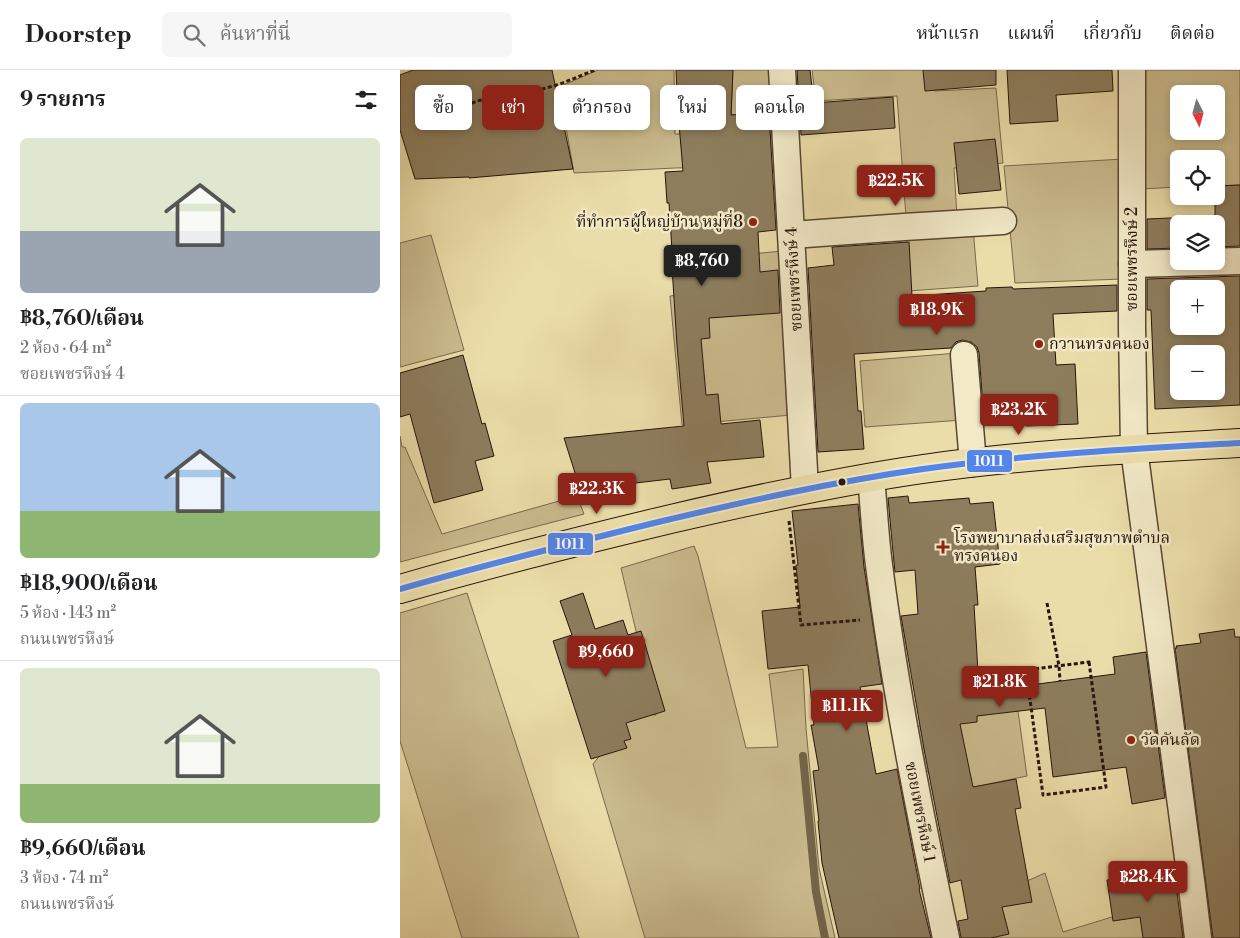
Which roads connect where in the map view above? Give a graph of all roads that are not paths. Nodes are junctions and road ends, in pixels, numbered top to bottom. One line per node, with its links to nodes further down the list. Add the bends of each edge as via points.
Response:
1 (782, 70): 4 (street, ซอยเพชรหึงษ์ 4)
2 (1132, 70): 6 (street, ซอยเพชรหึงษ์ 2)
3 (1002, 221): 4 (street)
4 (792, 235): 12 (street, ซอยเพชรหึงษ์ 4)
5 (1240, 261): 6 (street)
6 (1132, 264): 9 (street, ซอยเพชรหึงษ์ 2)
7 (964, 355): 10 (street)
8 (1240, 443): 9 (main road)
9 (1134, 449): 10 (main road); 15 (street, ซอยเพชรหึงษ์ 2)
10 (973, 464): 11 (main road)
11 (871, 478): 12 (main road); 14 (street, ซอยเพชรหึงษ์ 1, via 878,563 901,713)
12 (805, 489): 13 (main road, via 577,541)
13 (400, 589)
14 (946, 938)
15 (1198, 938)

